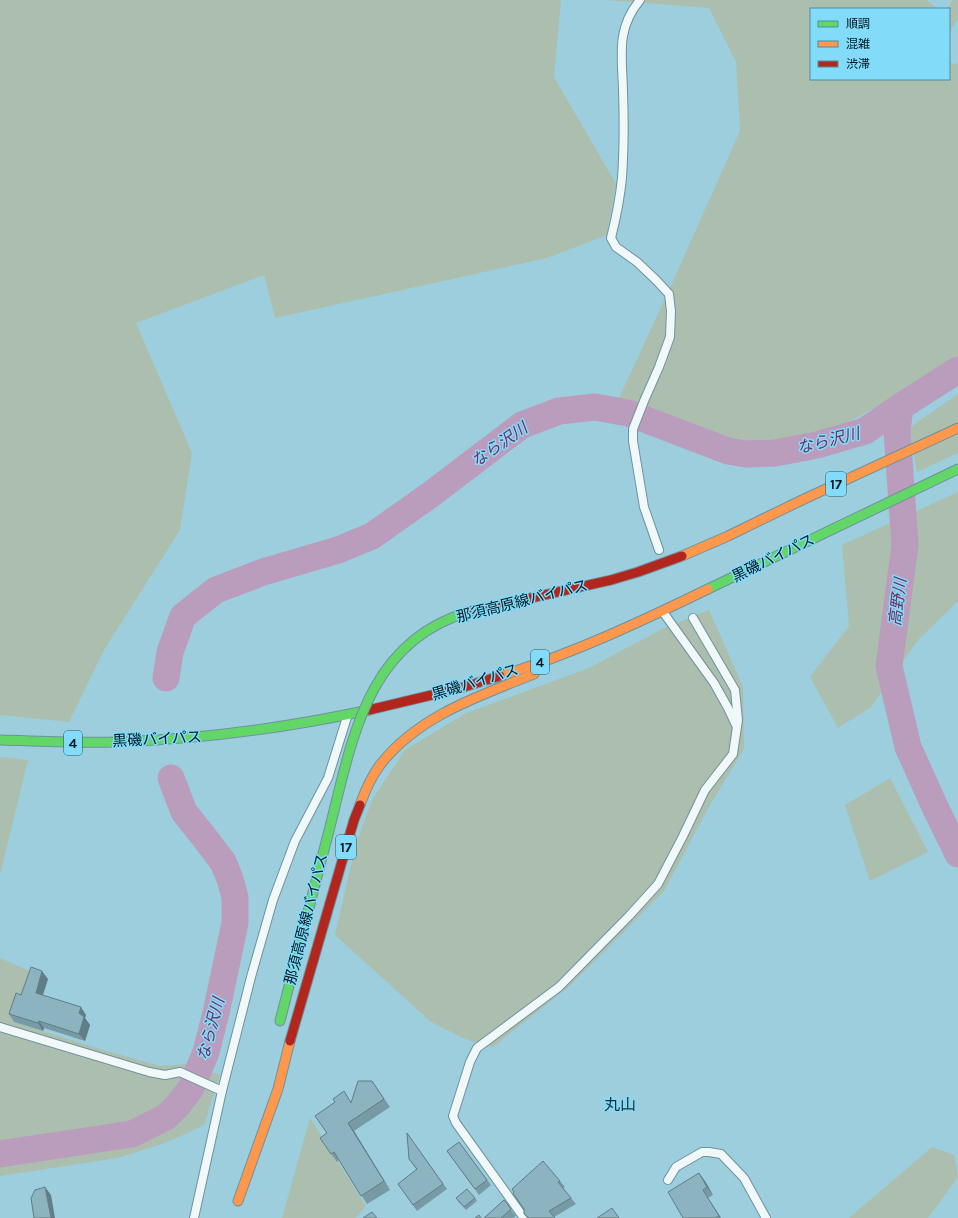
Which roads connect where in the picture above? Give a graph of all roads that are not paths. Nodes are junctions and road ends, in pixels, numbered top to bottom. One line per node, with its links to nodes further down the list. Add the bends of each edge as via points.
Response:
1 (640, 0): 4 (lane, via 632,10 625,28 621,54 622,179 611,238 616,247 637,262 668,294 671,311 670,336 633,430 644,507)
2 (958, 428): 12 (main road, 那須高原線バイパス / 17, bridge, via 721,539 653,567 583,587 453,617 431,628 410,644 378,680 357,728)
3 (958, 469): 5 (main road, 黒磯バイパス / 4)
4 (659, 550)
5 (663, 612): 7 (main road, 黒磯バイパス / 4); 9 (lane, via 714,683)
6 (693, 618): 9 (lane, via 735,690)
7 (623, 630): 8 (main road, 黒磯バイパス / 4, via 482,682); 16 (main road, 那須高原線バイパス / 17, via 542,671 449,710 416,730 396,746 380,765 365,791 354,820 278,1089)
8 (347, 715): 10 (main road, 黒磯バイパス / 4, via 259,731 183,739 44,743); 13 (lane, via 328,778 295,842 273,900)
9 (737, 727): 19 (lane, via 733,754 704,790 658,884 559,987 477,1048 470,1062 453,1116)
10 (0, 740)
11 (0, 1027): 13 (lane, via 149,1072 164,1075 180,1072)
12 (277, 1032)
13 (222, 1091): 18 (lane)
14 (253, 1131): 16 (main road, 那須高原線バイパス / 17)
15 (668, 1180): 20 (lane, via 676,1167 702,1152 721,1154 744,1178)
16 (238, 1201): 17 (main road, 那須高原線バイパス / 17)
17 (235, 1212)
18 (194, 1218)
19 (524, 1218)
20 (766, 1218)

